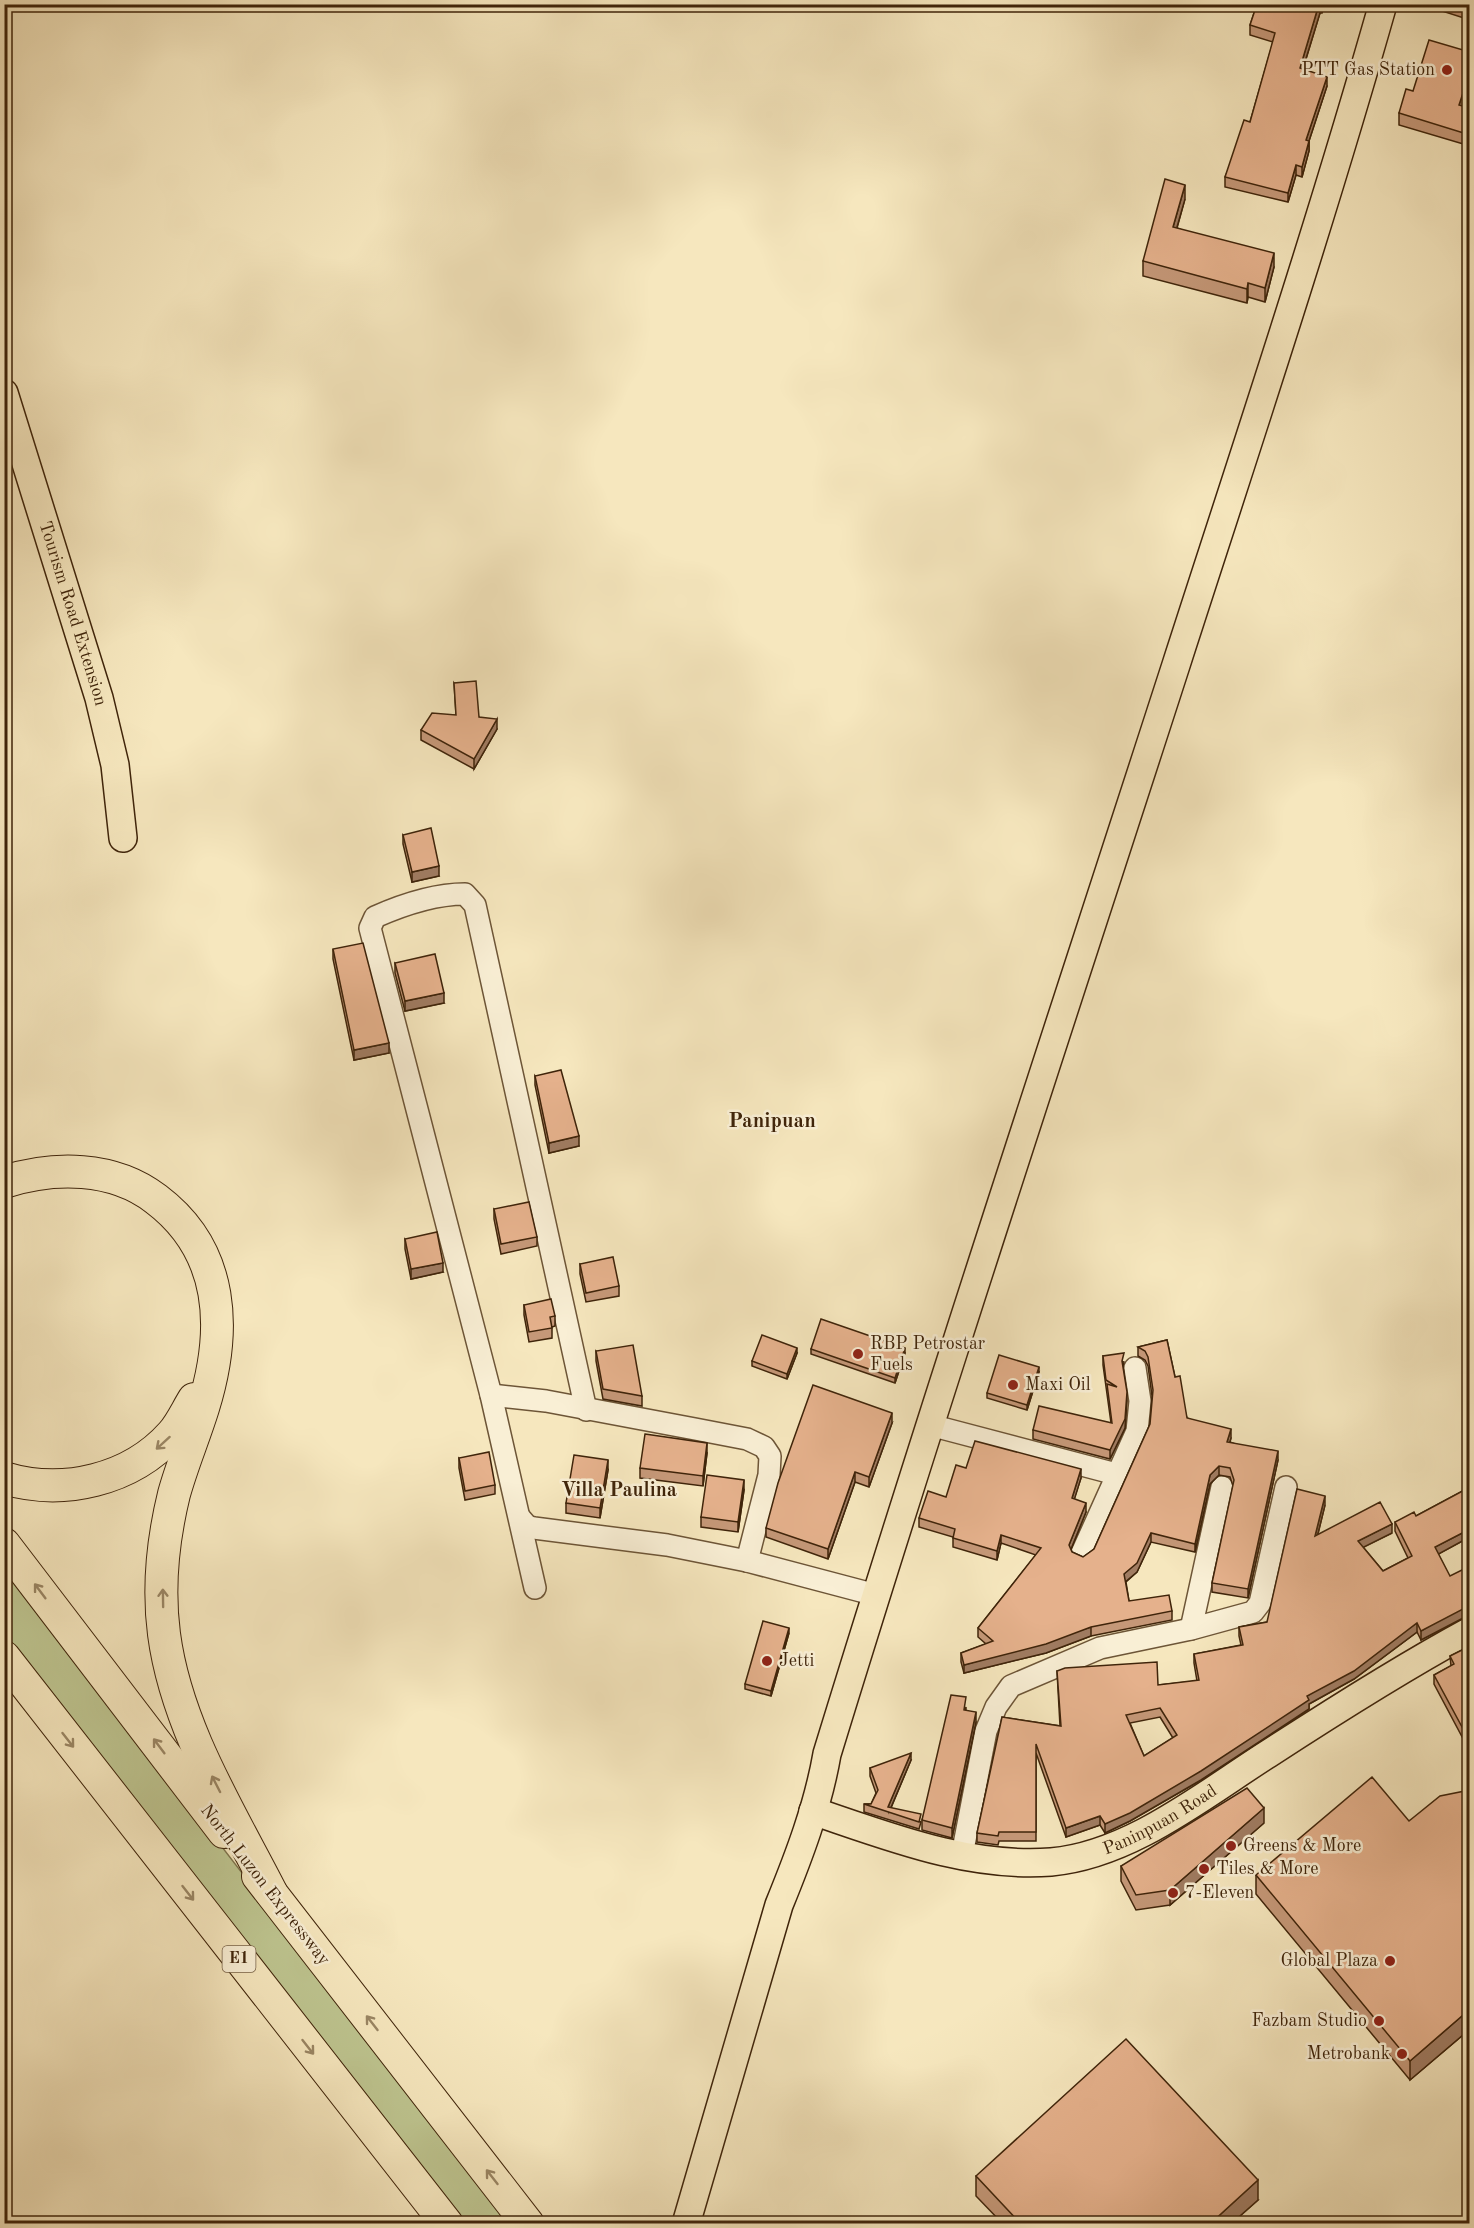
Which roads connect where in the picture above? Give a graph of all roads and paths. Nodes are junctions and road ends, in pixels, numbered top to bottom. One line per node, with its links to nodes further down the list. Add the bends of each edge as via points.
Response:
1 (1383, 4): 9 (main road, via 1352,115)
2 (4, 393): 3 (main road, Tourism Road Extension, via 99,698 115,765)
3 (123, 838)
4 (4, 1182): 5 (highway, via 27,1175 89,1172 144,1190 165,1205 200,1246 210,1272 218,1333)
5 (216, 1358): 11 (highway, one-way to 11, via 173,1433 132,1466 81,1484 51,1487); 27 (highway, one-way to 5, via 196,1743 177,1693 164,1634 163,1556 173,1496 204,1407)
6 (1135, 1368): 10 (street, via 1140,1415 1137,1431)
7 (491, 1395): 8 (street); 8 (street, via 370,928 375,916 450,894 465,894 475,905); 14 (street)
8 (586, 1410): 17 (street, via 747,1439 764,1447 770,1456 769,1475)
9 (930, 1425): 10 (street); 19 (main road)
10 (1116, 1474): 16 (street)
11 (4, 1478)
12 (1222, 1487): 20 (street)
13 (1286, 1487): 20 (street, via 1260,1603 1253,1612)
14 (520, 1518): 17 (street, via 526,1526 534,1528 667,1545); 18 (street)
15 (4, 1544): 27 (highway, North Luzon Expressway, one-way to 15)
16 (1082, 1553)
17 (747, 1561): 19 (street)
18 (535, 1588)
19 (876, 1595): 25 (main road)
20 (1191, 1629): 26 (street, via 1100,1648 1011,1686 986,1731)
21 (1470, 1631): 26 (main road, Paninpuan Road, via 1411,1663 1126,1842 1095,1854 1050,1862 989,1861)
22 (4, 1658): 24 (highway, E1)
23 (4, 1668): 24 (highway)
24 (32, 1694): 28 (highway, E1, one-way to 28)
25 (813, 1811): 26 (main road, Paninpuan Road, via 930,1850); 30 (main road, via 779,1905)
26 (962, 1855)
27 (271, 1892): 29 (highway, North Luzon Expressway, one-way to 27)
28 (447, 2223)
29 (528, 2223)
30 (686, 2223)

